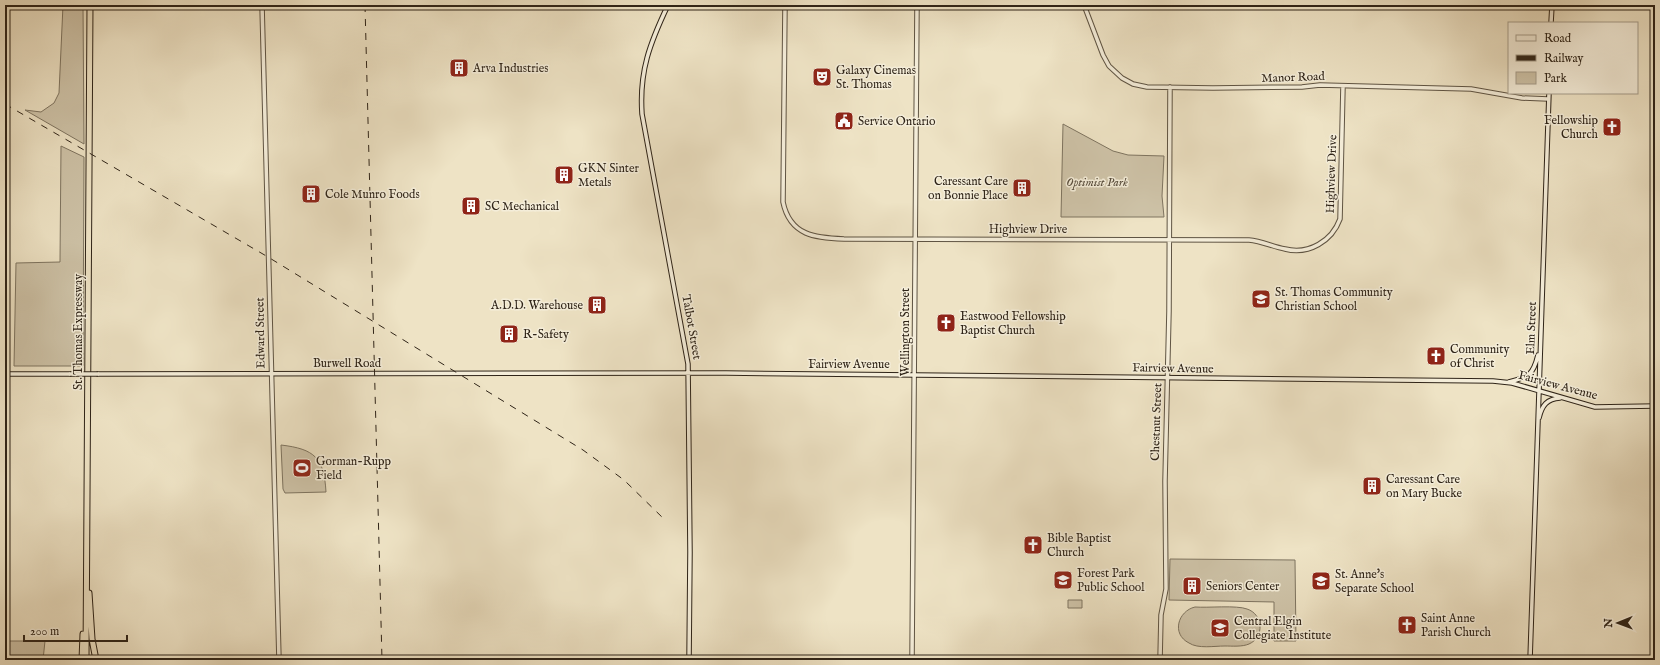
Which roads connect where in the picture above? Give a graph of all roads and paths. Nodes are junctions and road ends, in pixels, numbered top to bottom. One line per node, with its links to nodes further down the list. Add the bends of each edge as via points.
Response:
1 (90, 5): 26 (highway, St. Thomas Expressway)
2 (262, 5): 16 (street, Edward Street)
3 (668, 5): 17 (street, Talbot Street, via 646,58 641,100 687,352)
4 (785, 5): 13 (street, Highview Drive, via 783,194 784,206 790,219 799,230 817,237)
5 (917, 5): 13 (street, Wellington Street)
6 (1084, 5): 10 (street, Manor Road, via 1103,55 1117,74 1127,82 1140,86)
7 (1552, 5): 8 (street)
8 (1551, 22)
9 (1344, 86): 10 (street, Manor Road); 12 (street, Manor Road, via 1470,89 1522,98); 14 (street, Highview Drive, via 1341,212 1337,226 1328,238 1316,246 1296,251 1252,240)
10 (1170, 87): 14 (street, Chestnut Street)
11 (1549, 94): 12 (street, Elm Street)
12 (1548, 99): 15 (street, Elm Street)
13 (915, 239): 14 (street, Highview Drive); 19 (street, Wellington Street)
14 (1169, 240): 20 (street, Chestnut Street)
15 (1540, 348): 21 (street, via 1531,374); 22 (street, Elm Street)
16 (271, 373): 17 (street, Burwell Road); 18 (street, Burwell Road, bridge); 31 (street, Edward Street)
17 (688, 373): 19 (street, Fairview Avenue); 32 (street, Talbot Street)
18 (5, 374)
19 (914, 374): 20 (street, Fairview Avenue); 33 (street, Wellington Street)
20 (1167, 378): 21 (street, Fairview Avenue); 34 (street, Chestnut Street, via 1166,589 1160,615)
21 (1508, 383): 22 (street, Fairview Avenue)
22 (1538, 390): 23 (street, Fairview Avenue); 25 (street, Elm Street)
23 (1563, 398): 24 (street, Fairview Avenue, via 1595,407); 25 (street, via 1547,401)
24 (1655, 406)
25 (1537, 426): 35 (street, Elm Street)
26 (87, 512): 27 (highway, St. Thomas Expressway); 30 (highway, via 90,607)
27 (86, 609): 28 (highway); 29 (highway, St. Thomas Expressway)
28 (82, 660)
29 (86, 660)
30 (96, 660)
31 (279, 660)
32 (690, 660)
33 (912, 660)
34 (1160, 660)
35 (1530, 660)

